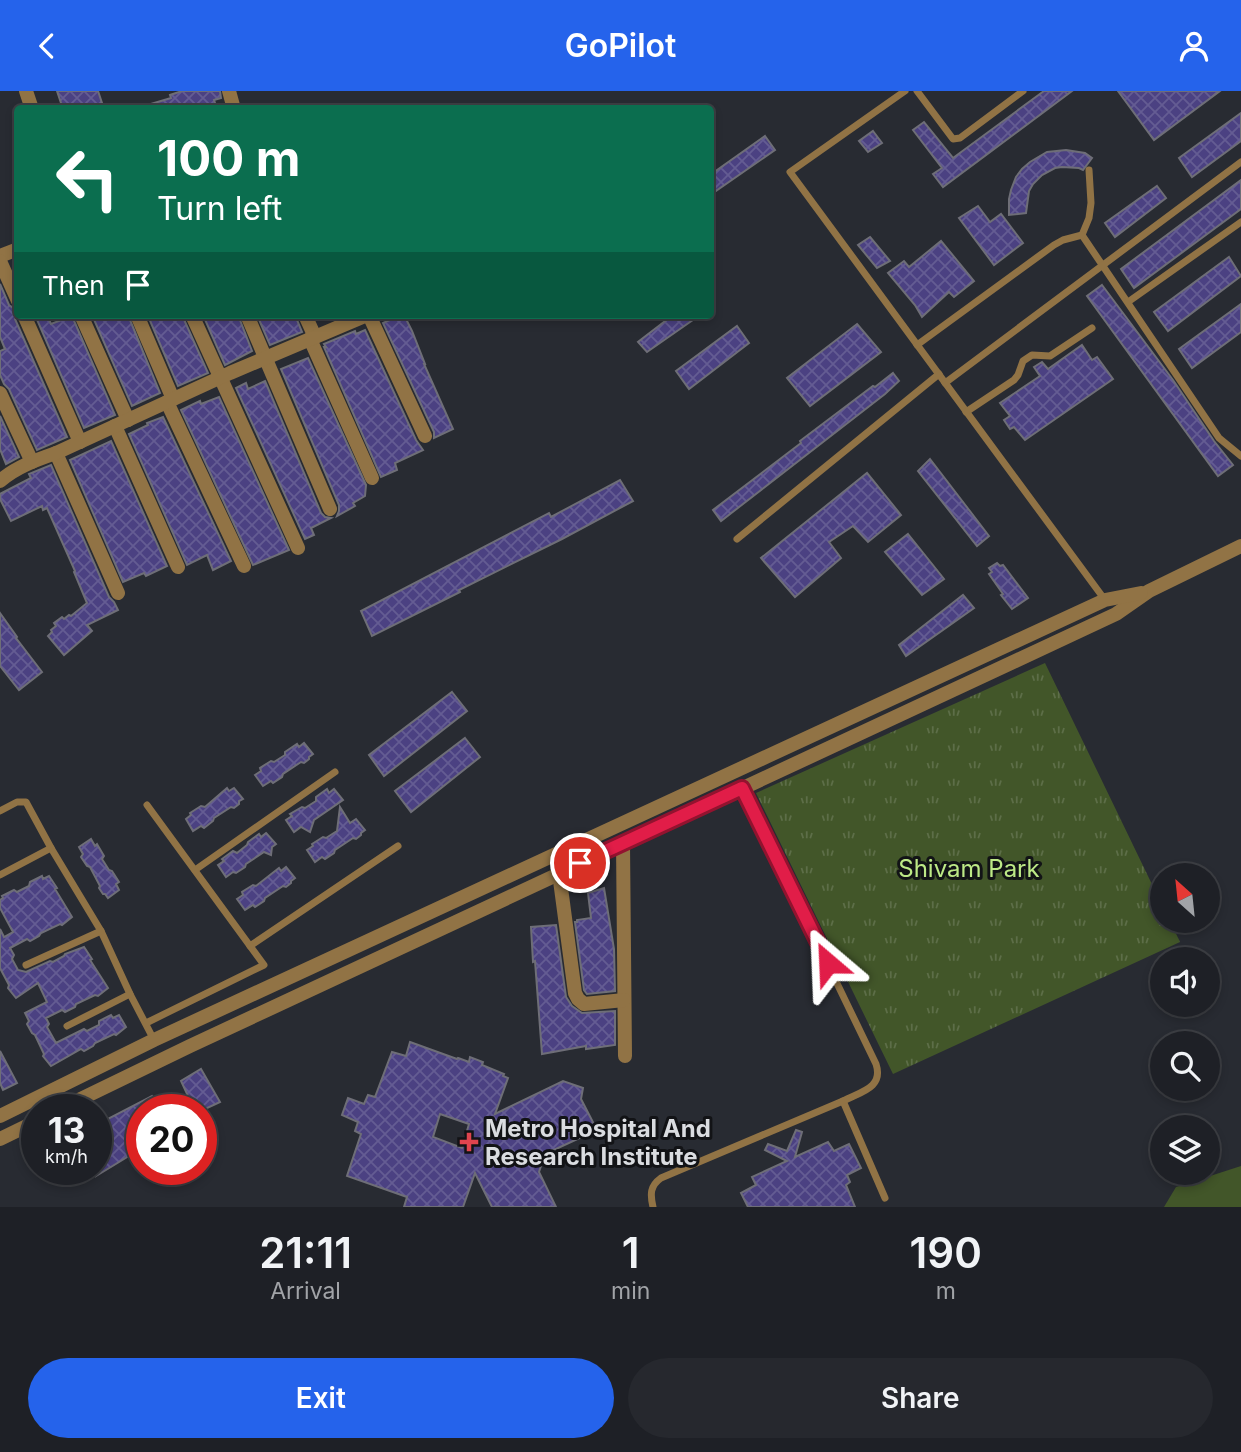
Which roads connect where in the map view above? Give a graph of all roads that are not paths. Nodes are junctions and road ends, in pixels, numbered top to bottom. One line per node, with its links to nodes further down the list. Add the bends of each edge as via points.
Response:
1 (905, 91): 22 (lane, via 790,172)
2 (917, 91): 3 (lane, via 953,138 960,138)
3 (1023, 91)
4 (1241, 162): 9 (lane)
5 (1089, 170): 7 (lane, via 1090,211)
6 (1241, 222): 11 (lane)
7 (1082, 235): 9 (lane); 22 (lane, via 1054,245)
8 (0, 259): 10 (street)
9 (1102, 265): 11 (lane); 26 (lane)
10 (14, 292)
11 (1128, 302): 34 (lane, via 1219,438)
12 (26, 319): 32 (street)
13 (82, 319): 30 (street)
14 (140, 319): 28 (street)
15 (194, 319): 25 (street)
16 (249, 319): 23 (street)
17 (306, 319): 21 (street)
18 (355, 319): 21 (street)
19 (364, 319): 31 (street)
20 (1092, 328): 29 (lane, via 1050,356 1032,355 1023,361 1014,380)
21 (312, 338): 23 (street); 37 (street)
22 (917, 345): 24 (lane)
23 (265, 358): 25 (street); 38 (street)
24 (939, 374): 26 (lane); 39 (lane)
25 (221, 377): 28 (street); 41 (street)
26 (945, 383): 29 (lane)
27 (0, 393): 35 (street)
28 (170, 400): 30 (street); 42 (street)
29 (967, 412): 46 (lane)
30 (121, 423): 32 (street); 43 (street)
31 (425, 436)
32 (80, 442): 33 (street)
33 (56, 453): 35 (street); 45 (street)
34 (1241, 456)
35 (32, 462): 36 (street)
36 (1, 478)
37 (372, 478)
38 (330, 509)
39 (737, 539)
40 (1241, 546): 44 (street)
41 (298, 548)
42 (244, 566)
43 (178, 567)
44 (1149, 591): 46 (street); 48 (street, via 1116,614)
45 (118, 593)
46 (1105, 600): 47 (street)
47 (854, 716): 48 (street); 66 (street)
48 (861, 733): 50 (street)
49 (335, 772): 56 (lane)
50 (742, 788): 53 (street); 69 (lane, via 876,1063 877,1082)
51 (147, 805): 56 (lane)
52 (0, 811): 55 (lane, via 26,802)
53 (623, 844): 57 (street); 63 (street)
54 (398, 846): 60 (lane)
55 (51, 848): 58 (lane); 59 (lane)
56 (195, 870): 60 (lane)
57 (559, 873): 63 (street, via 578,999 584,1004); 68 (street)
58 (0, 875)
59 (101, 931): 61 (lane); 62 (lane)
60 (250, 946): 64 (lane, via 264,965)
61 (26, 965)
62 (130, 994): 64 (lane); 65 (lane)
63 (624, 1000): 67 (street)
64 (146, 1023): 66 (lane)
65 (66, 1026)
66 (154, 1040): 70 (street)
67 (625, 1056)
68 (91, 1094)
69 (843, 1101): 73 (lane); 74 (lane, via 661,1178 651,1190)
70 (0, 1116)
71 (21, 1129): 72 (street)
72 (0, 1139)
73 (885, 1198)
74 (653, 1207)

